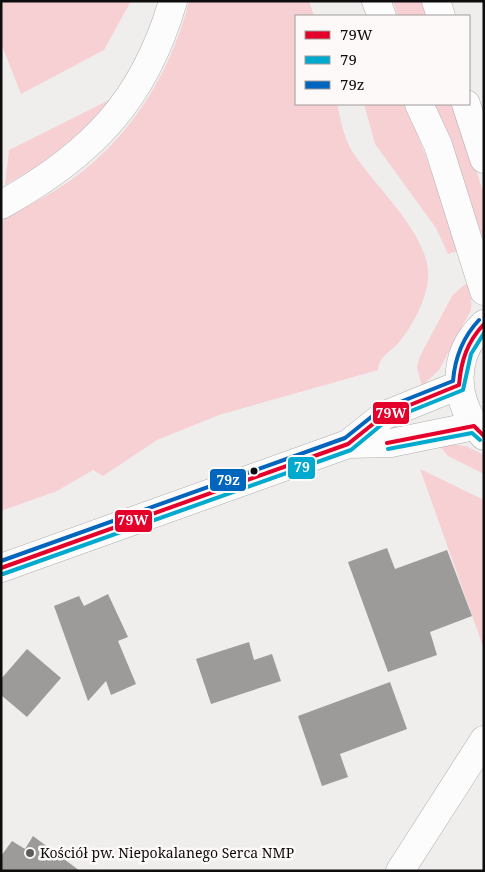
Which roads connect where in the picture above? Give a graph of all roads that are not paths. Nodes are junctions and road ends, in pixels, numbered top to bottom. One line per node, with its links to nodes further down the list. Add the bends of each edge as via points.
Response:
1 (173, 1): 9 (street, via 155,54 139,85 121,109 70,160)
2 (376, 1): 4 (street)
3 (436, 1): 5 (street)
4 (382, 15)
5 (440, 15)
6 (419, 105): 10 (street, via 438,145)
7 (466, 105): 8 (street)
8 (484, 160)
9 (1, 205)
10 (484, 291)
11 (484, 324): 12 (street, via 466,347 460,365)
12 (459, 385): 13 (street, via 463,407); 14 (street, via 383,416)
13 (479, 431): 14 (street, via 391,443)
14 (348, 444): 15 (street)
15 (1, 568)
16 (484, 740): 17 (street)
17 (400, 871)

